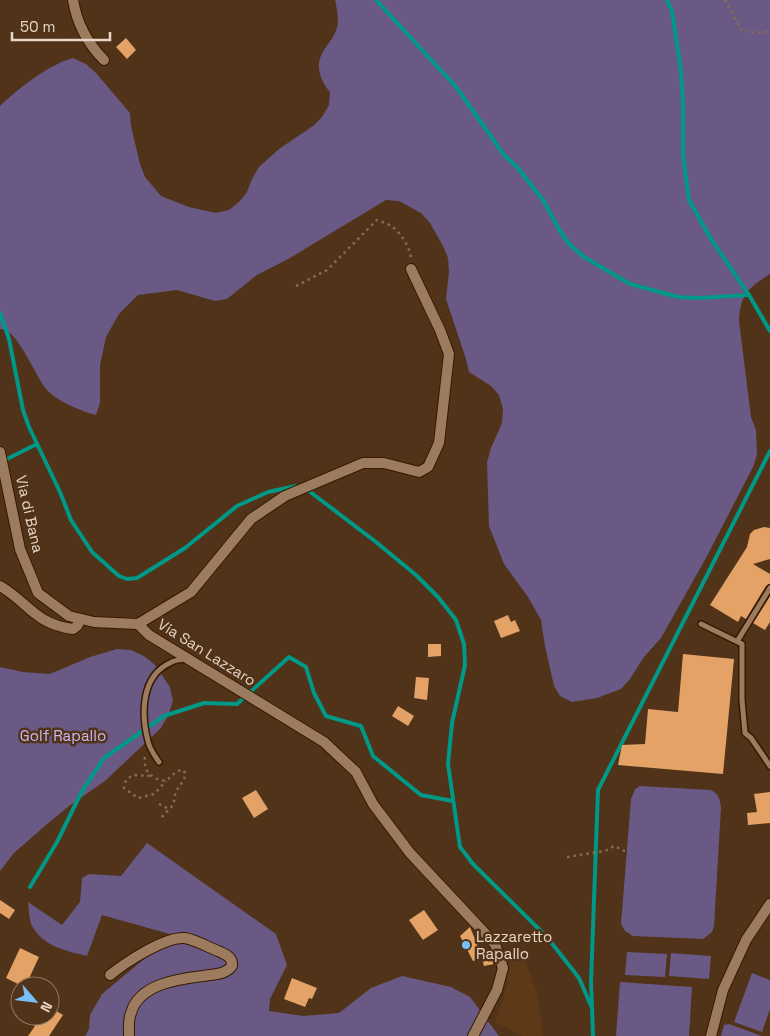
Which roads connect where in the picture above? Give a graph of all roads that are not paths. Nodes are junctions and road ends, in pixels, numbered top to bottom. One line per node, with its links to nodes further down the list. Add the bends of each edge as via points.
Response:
1 (73, 0): 2 (street, via 83,32)
2 (104, 60)
3 (411, 269): 8 (street, Via San Lazzaro, via 449,354 440,444 428,467 419,472 384,463 363,464 285,496 251,519 191,592)
4 (0, 452): 7 (street, Via di Bana, via 20,549 38,594 69,616)
5 (0, 586): 7 (street, via 44,621 73,629)
6 (770, 588): 10 (lane)
7 (81, 619): 8 (street, Via di Bana)
8 (138, 624): 11 (street, Via San Lazzaro)
9 (700, 624): 10 (lane)
10 (738, 640): 13 (lane, via 743,646 745,733)
11 (188, 659): 12 (lane, via 163,667 156,672 148,687 144,712 148,743); 17 (street, Via San Lazzaro, via 324,742 356,772 373,804 410,853 495,944 503,968 497,990)
12 (159, 762)
13 (770, 766)
14 (770, 904): 18 (street, via 746,940 723,990)
15 (110, 976): 16 (street, via 152,948 185,938 222,953 232,962 225,972 153,987 131,1011)
16 (129, 1036)
17 (474, 1036)
18 (711, 1036)

